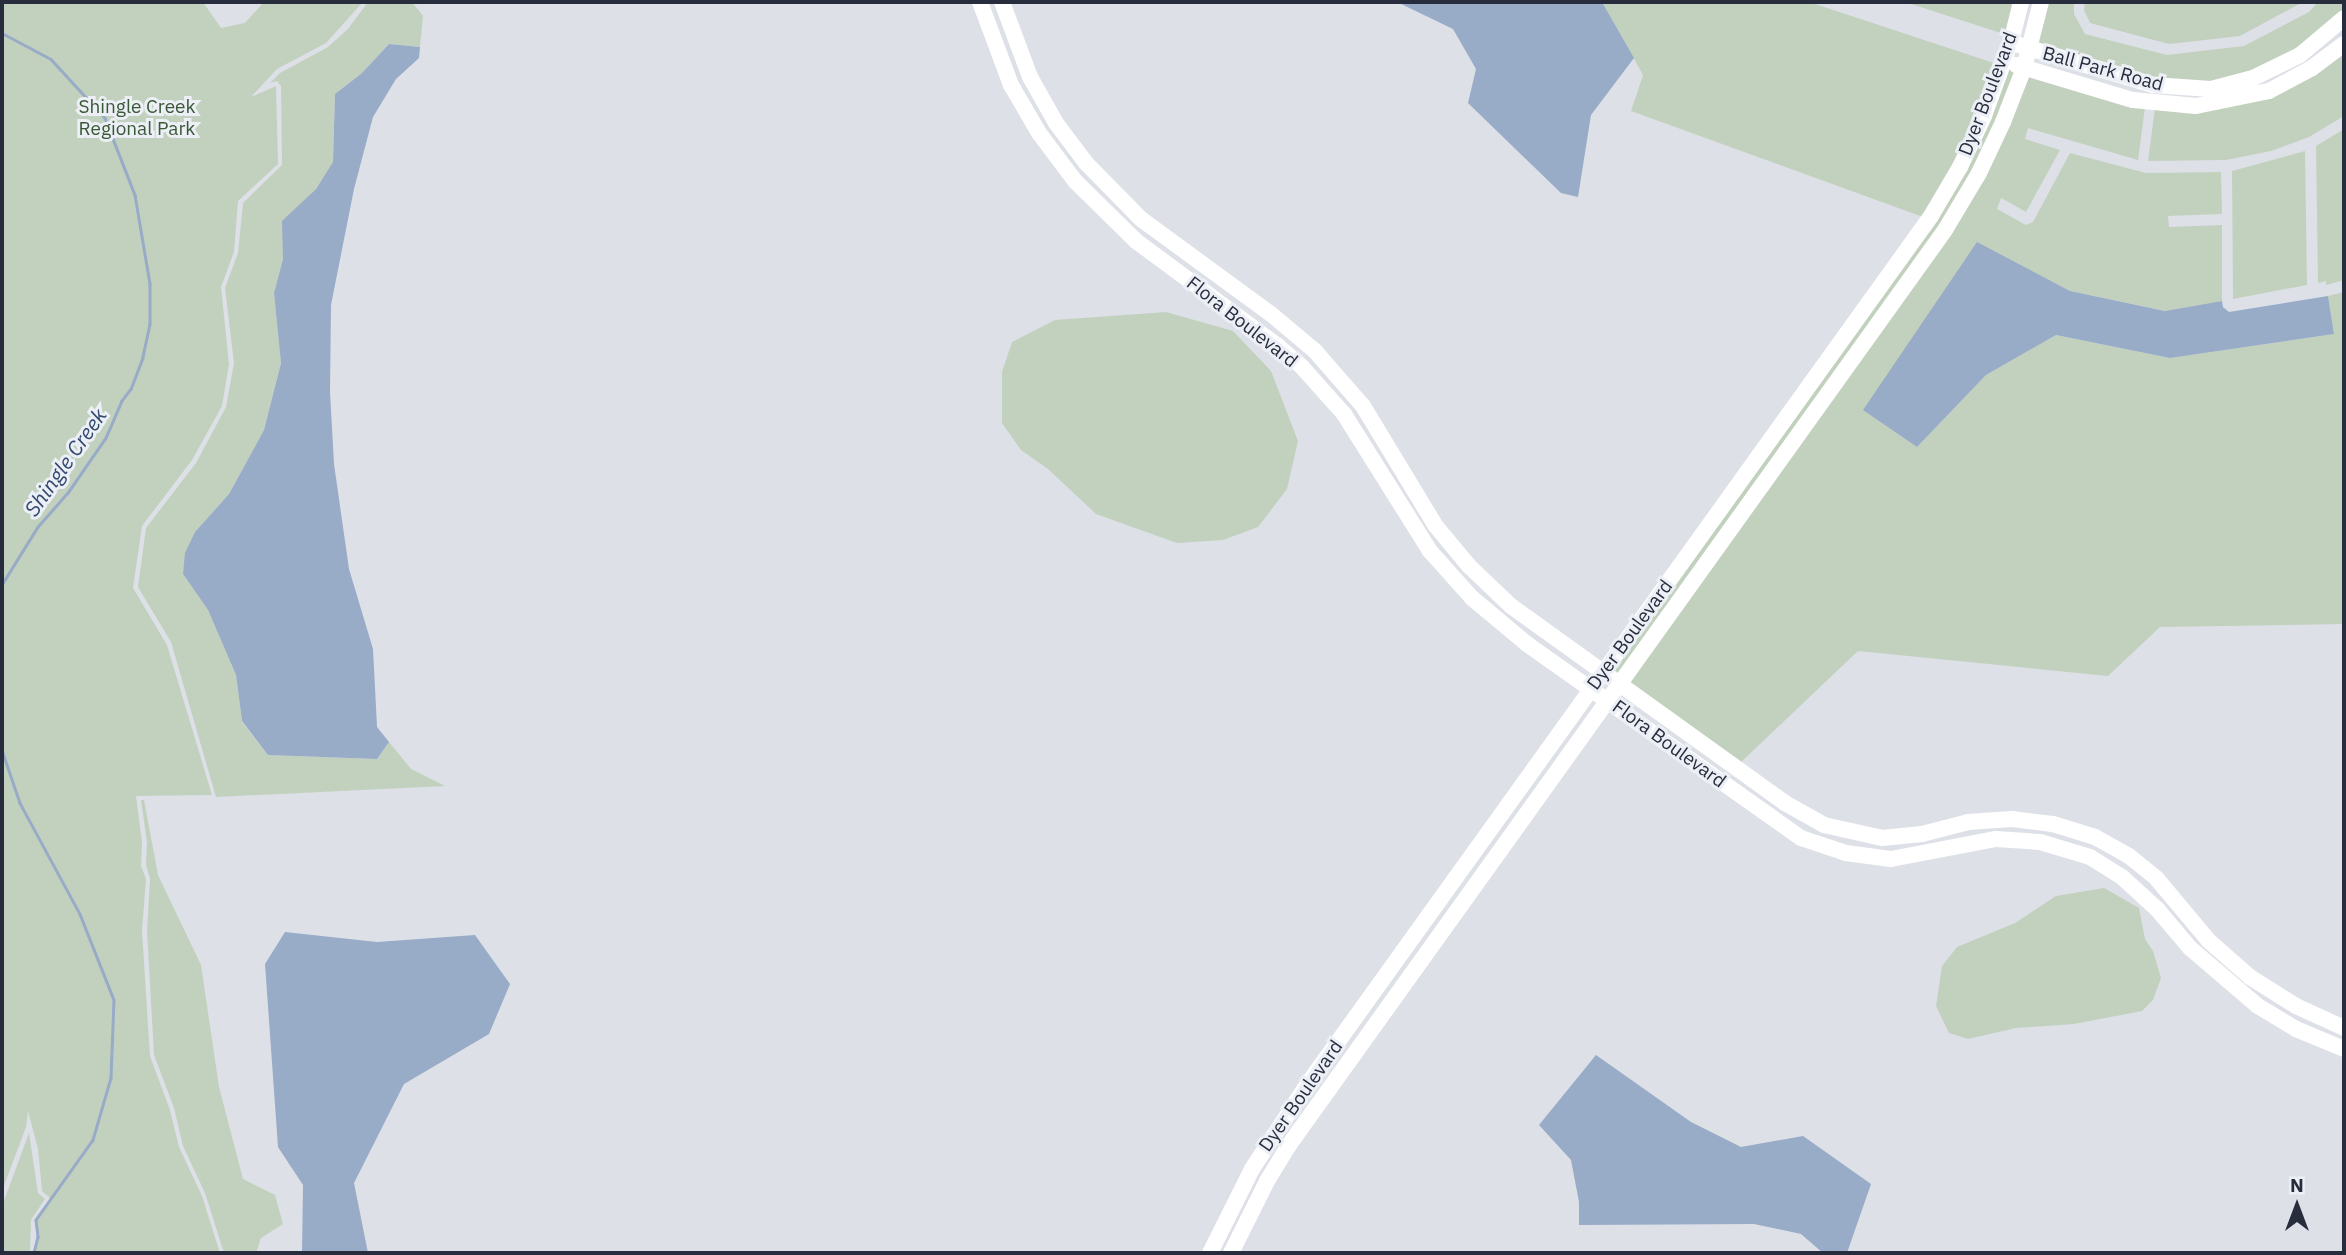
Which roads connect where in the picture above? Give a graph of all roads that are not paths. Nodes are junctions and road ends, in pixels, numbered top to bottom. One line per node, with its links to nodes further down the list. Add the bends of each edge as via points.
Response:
1 (980, 2): 13 (street, Flora Boulevard, via 1024,108 1084,191 1136,241 1302,367 1344,414 1406,518 1449,574 1497,620)
2 (1002, 2): 11 (street, Flora Boulevard, via 1041,98 1104,184 1141,219 1315,351 1363,406 1435,525 1469,566 1511,606)
3 (2021, 2): 6 (street, Dyer Boulevard)
4 (2041, 2): 8 (street, Dyer Boulevard)
5 (2344, 18): 8 (street, Ball Park Road, via 2300,55 2253,78 2211,89 2153,85)
6 (2011, 42): 8 (street, Ball Park Road); 9 (street, Dyer Boulevard)
7 (2344, 44): 10 (street, Ball Park Road, via 2269,91 2196,106 2133,100)
8 (2029, 49): 10 (street, Dyer Boulevard)
9 (2004, 61): 10 (street, Ball Park Road); 11 (street, Dyer Boulevard, via 1970,146 1931,216)
10 (2024, 68): 12 (street, Dyer Boulevard, via 1979,173 1945,230)
11 (1603, 673): 12 (street, Flora Boulevard); 13 (street, Dyer Boulevard)
12 (1620, 684): 14 (street, Dyer Boulevard); 17 (street, Flora Boulevard, via 1785,803 1840,831 1901,837 1968,822 2012,819 2053,824 2095,837 2142,866 2250,977 2295,1006)
13 (1592, 688): 14 (street, Flora Boulevard); 15 (street, Dyer Boulevard)
14 (1608, 700): 16 (street, Dyer Boulevard); 18 (street, Flora Boulevard, via 1801,838 1891,859 1974,842 2021,840 2060,846 2090,858 2123,878 2158,909 2190,948 2258,1006 2296,1029)
15 (1388, 974): 16 (street); 19 (street, Dyer Boulevard, via 1272,1136)
16 (1385, 1012): 20 (street, Dyer Boulevard, via 1289,1145)
17 (2344, 1028)
18 (2344, 1049)
19 (1210, 1253)
20 (1231, 1253)

